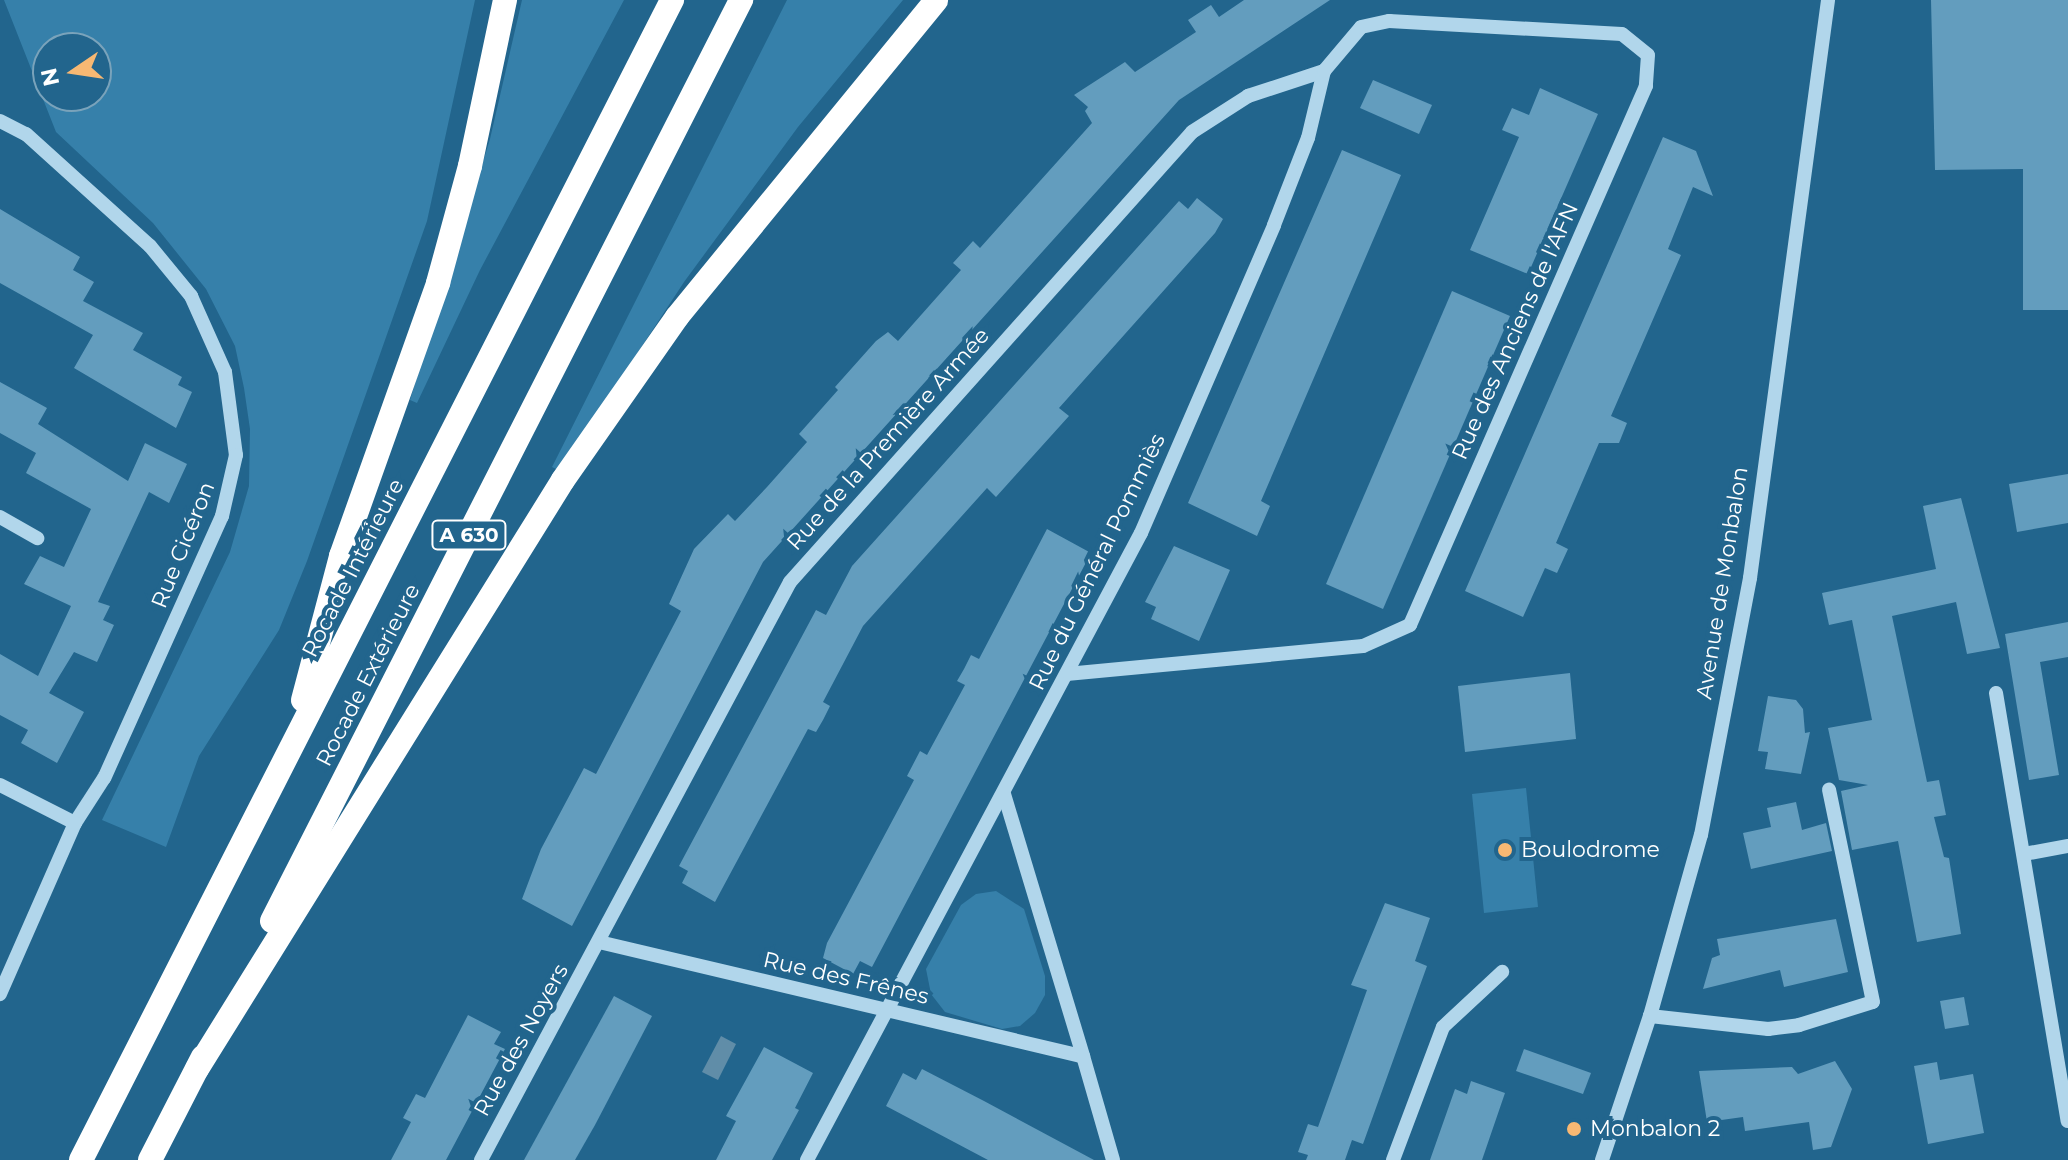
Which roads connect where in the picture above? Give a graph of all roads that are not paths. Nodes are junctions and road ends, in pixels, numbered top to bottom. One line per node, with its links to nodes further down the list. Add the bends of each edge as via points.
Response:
1 (505, 0): 12 (highway, via 470,166 438,283 341,556)
2 (672, 0): 12 (highway, Rocade Intérieure / A 630)
3 (741, 0): 25 (highway, Rocade Extérieure / A 630)
4 (936, 0): 25 (highway, via 677,317 563,480)
5 (1828, 0): 23 (street, Avenue de Monbalon, via 1750,578 1701,835)
6 (1324, 71): 10 (street, Rue du Général Pommiès, via 1308,138 1274,225 1141,533); 10 (street, Rue des Anciens de l'AFN, via 1361,27 1389,21 1622,34 1648,55 1646,86 1410,625 1363,646); 19 (street, Rue de la Première Armée, via 1248,96 1192,132 790,582)
7 (0, 121): 16 (street, Rue Cicéron, via 26,134 150,246 191,296 225,372 234,426 232,486 222,516 104,778)
8 (0, 517): 9 (street)
9 (37, 538)
10 (1069, 674): 15 (street, Rue du Général Pommiès)
11 (1996, 693): 18 (street)
12 (291, 745): 27 (highway, Rocade Intérieure / A 630)
13 (0, 785): 16 (street)
14 (1829, 789): 23 (street, via 1873,1002 1768,1029)
15 (1004, 794): 22 (street, Rue du Général Pommiès); 24 (street)
16 (75, 823): 21 (street, Rue Cicéron)
17 (2068, 846): 18 (street)
18 (2024, 854): 26 (street)
19 (599, 942): 22 (street, Rue des Frênes); 29 (street, Rue des Noyers)
20 (1502, 972): 32 (street, via 1443,1027)
21 (0, 994)
22 (888, 1010): 24 (street, Rue des Frênes); 30 (street, Rue du Général Pommiès)
23 (1650, 1016): 33 (street, Avenue de Monbalon)
24 (1083, 1056): 31 (street)
25 (197, 1069): 28 (highway, Rocade Extérieure / A 630)
26 (2068, 1121)
27 (81, 1160)
28 (150, 1160)
29 (481, 1160)
30 (807, 1160)
31 (1113, 1160)
32 (1393, 1160)
33 (1602, 1160)

